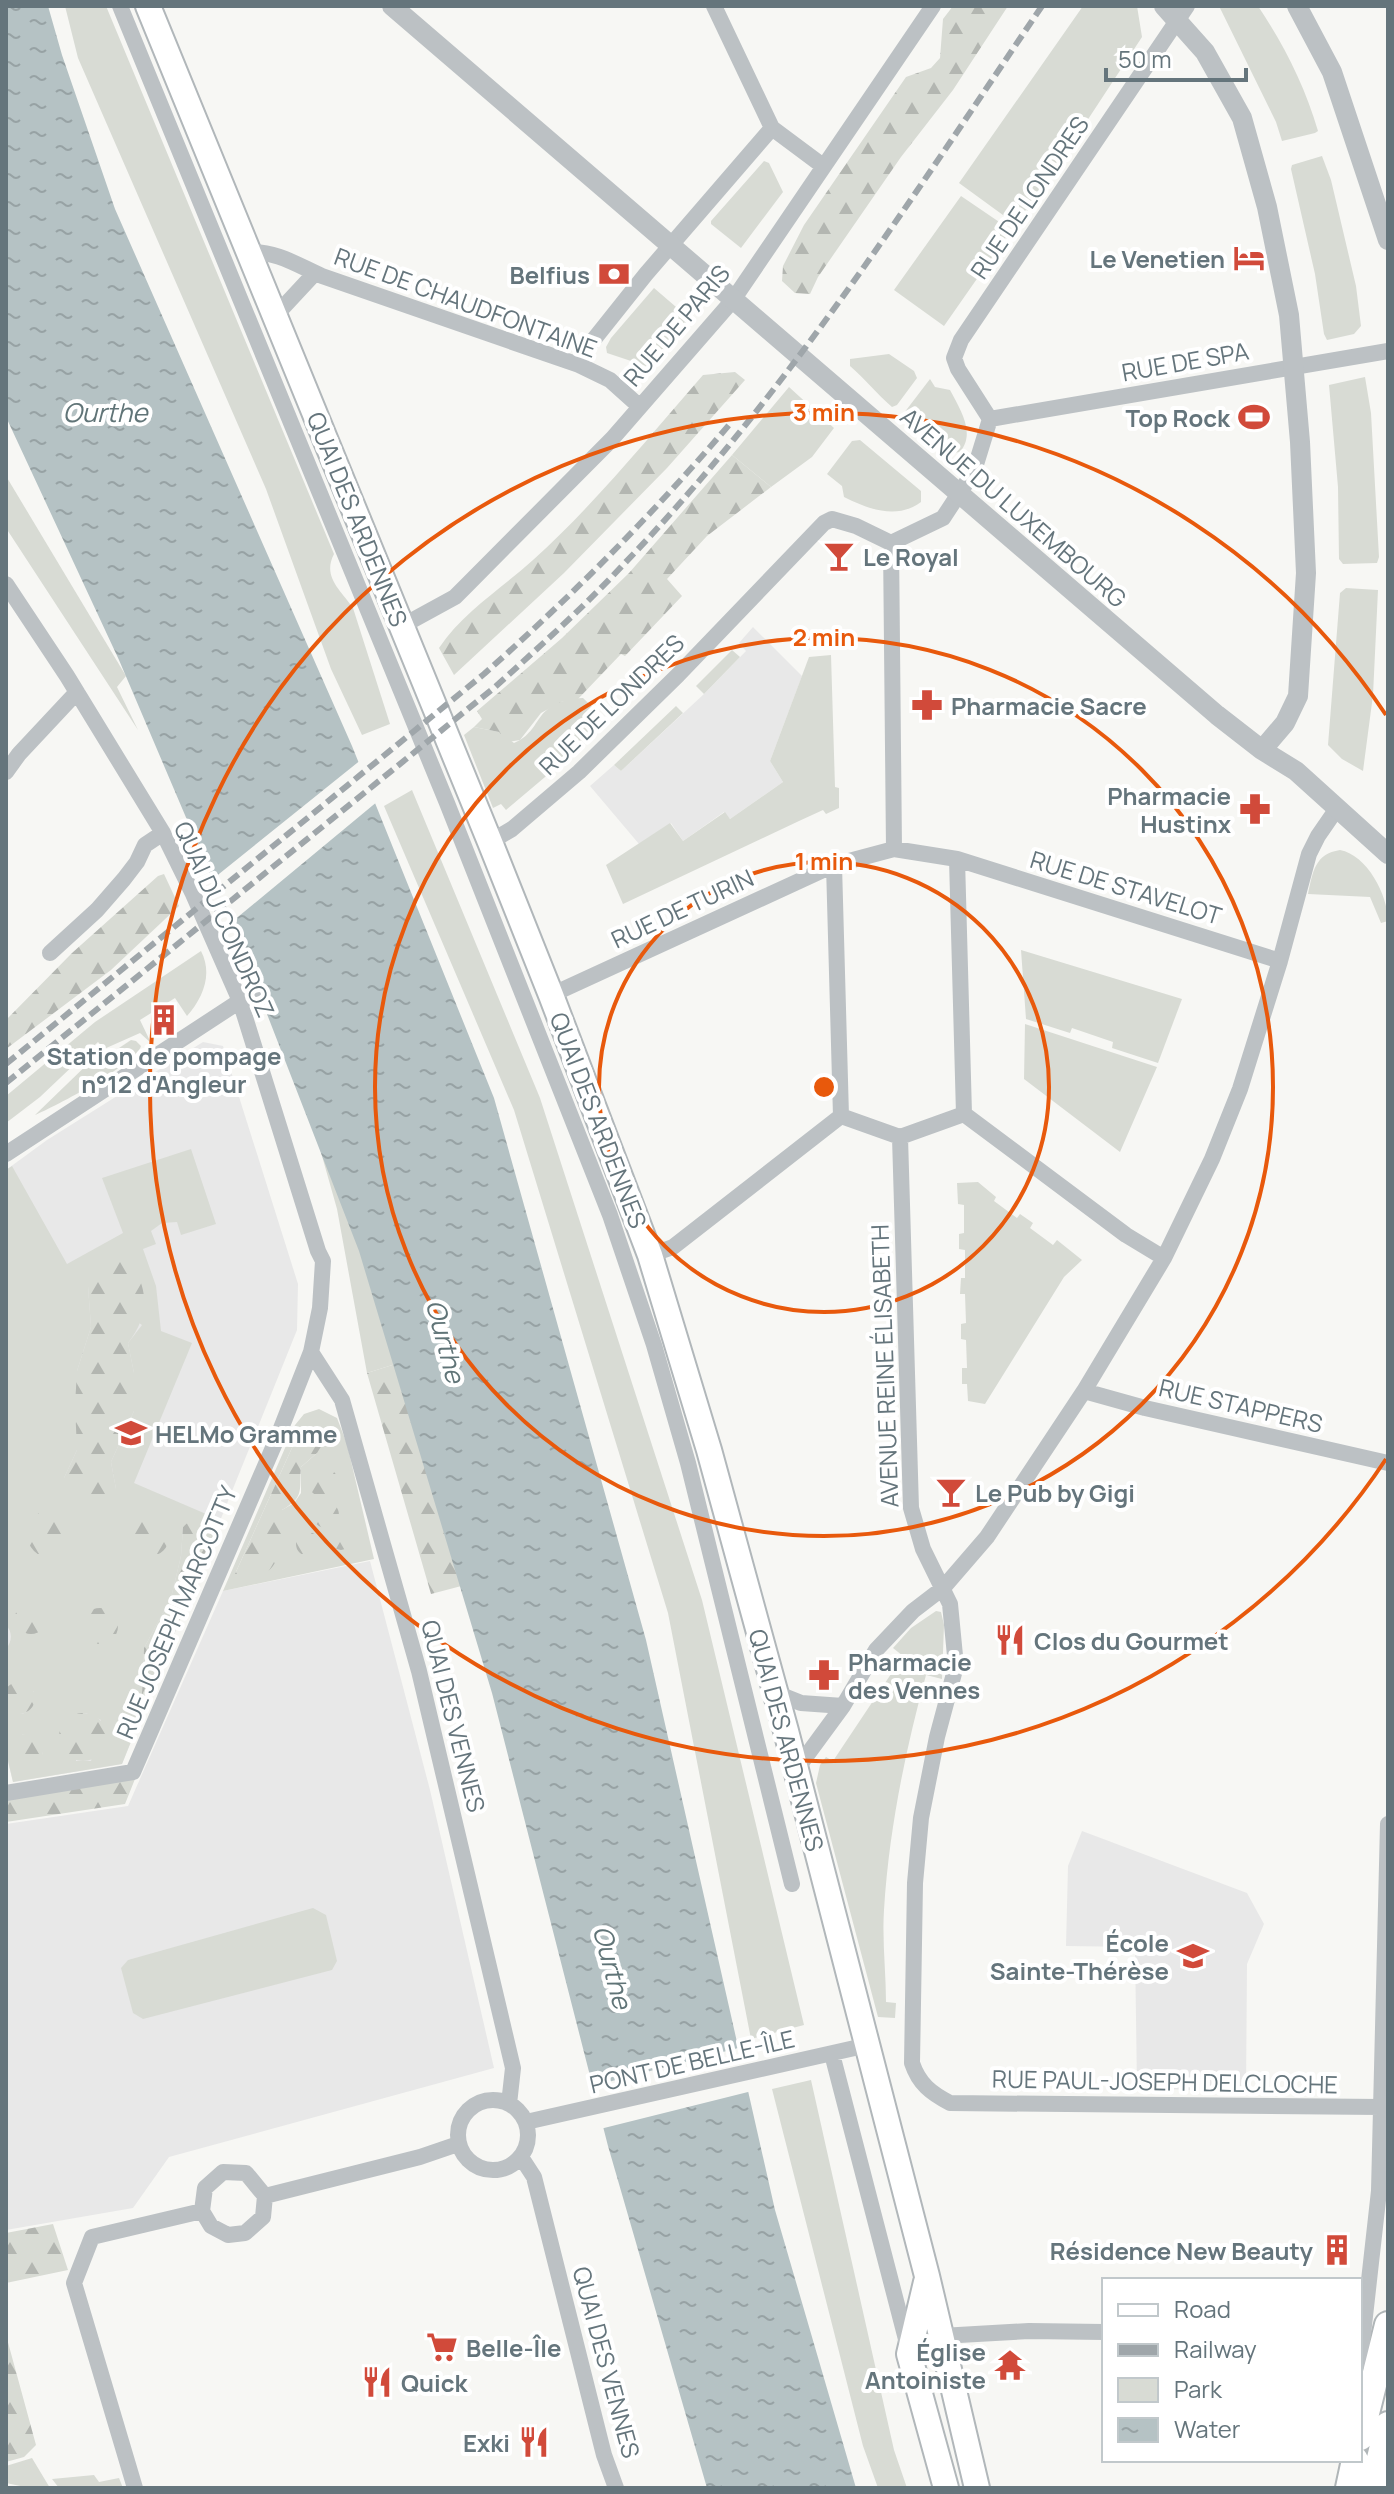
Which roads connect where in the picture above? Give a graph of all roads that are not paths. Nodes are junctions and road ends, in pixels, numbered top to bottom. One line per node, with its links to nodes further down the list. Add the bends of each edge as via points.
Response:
1 (120, 6): 55 (street, QUAI DES ARDENNES, via 610,1215 688,1463)
2 (148, 6): 13 (main road, QUAI DES ARDENNES)
3 (392, 6): 12 (street, AVENUE DU LUXEMBOURG)
4 (714, 6): 8 (street)
5 (933, 6): 9 (street, RUE DE PARIS)
6 (1297, 6): 10 (street, via 1332,72)
7 (1177, 10): 19 (street, via 1242,118 1267,207); 21 (street, RUE DE LONDRES, via 961,340 954,358 958,369)
8 (772, 128): 9 (street); 12 (street)
9 (823, 166): 15 (street, RUE DE PARIS)
10 (1381, 205): 11 (street)
11 (1388, 240)
12 (669, 246): 15 (street, AVENUE DU LUXEMBOURG); 18 (street)
13 (248, 252): 14 (street, RUE DE CHAUDFONTAINE, via 284,257); 16 (main road, QUAI DES ARDENNES)
14 (315, 273): 16 (street, RUE DE CHAUDFONTAINE); 18 (street, RUE DE CHAUDFONTAINE)
15 (733, 300): 20 (street, RUE DE PARIS); 22 (street, AVENUE DU LUXEMBOURG)
16 (275, 316): 25 (main road, QUAI DES ARDENNES)
17 (1388, 351): 19 (street, RUE DE SPA)
18 (579, 365): 20 (street, RUE DE CHAUDFONTAINE, via 610,380)
19 (1294, 366): 21 (street, RUE DE SPA); 27 (street, via 1306,573 1298,696 1285,723)
20 (639, 406): 25 (street, RUE DE PARIS, via 455,597)
21 (990, 419): 22 (street, via 974,471)
22 (960, 495): 23 (street, via 943,518); 27 (street, AVENUE DU LUXEMBOURG)
23 (891, 543): 31 (street, RUE DE LONDRES, via 856,526 832,519 824,523 579,772); 32 (street)
24 (8, 590): 26 (street, QUAI DU CONDROZ)
25 (402, 626): 31 (main road, QUAI DES ARDENNES)
26 (77, 692): 28 (street); 30 (street, QUAI DU CONDROZ)
27 (1262, 750): 29 (street, AVENUE DU LUXEMBOURG)
28 (6, 772)
29 (1338, 807): 33 (street, AVENUE DU LUXEMBOURG); 37 (street, via 1309,854)
30 (163, 833): 36 (street, via 145,845 97,910); 39 (street, QUAI DU CONDROZ)
31 (490, 842): 38 (main road, QUAI DES ARDENNES)
32 (894, 849): 34 (street); 35 (street)
33 (1388, 854)
34 (957, 859): 37 (street, RUE DE STAVELOT); 40 (street)
35 (834, 865): 38 (street, RUE DE TURIN); 41 (street)
36 (50, 953)
37 (1280, 961): 45 (street, via 1240,1089)
38 (551, 995): 44 (main road, QUAI DES ARDENNES)
39 (248, 998): 43 (street); 46 (street, QUAI DU CONDROZ, via 323,1261)
40 (964, 1114): 42 (street); 45 (street)
41 (841, 1116): 42 (street); 44 (street, via 673,1247)
42 (900, 1137): 49 (street, AVENUE REINE ÉLISABETH, via 911,1508 923,1549)
43 (6, 1154)
44 (650, 1255): 50 (main road, QUAI DES ARDENNES)
45 (1164, 1258): 47 (street)
46 (311, 1352): 53 (street, RUE JOSEPH MARCOTTY, via 133,1772); 59 (street, QUAI DES VENNES, via 342,1400 419,1671 513,2068)
47 (1084, 1391): 48 (street, RUE STAPPERS); 49 (street, via 987,1537)
48 (1388, 1463)
49 (943, 1588): 51 (street, via 876,1650); 58 (street, AVENUE REINE ÉLISABETH, via 950,1604 956,1666 921,1818 912,2063 930,2093)
50 (776, 1693): 51 (street, via 801,1703); 52 (main road, QUAI DES ARDENNES)
51 (843, 1706): 52 (street)
52 (796, 1770): 56 (main road, QUAI DES ARDENNES)
53 (6, 1791)
54 (1388, 1824): 60 (street)
55 (792, 1884)
56 (868, 2045): 57 (street, PONT DE BELLE-ÎLE); 66 (main road, QUAI DES ARDENNES)
57 (832, 2054): 61 (street, PONT DE BELLE-ÎLE); 71 (street, QUAI DES ARDENNES)
58 (950, 2103): 60 (street, RUE PAUL-JOSEPH DELCLOCHE)
59 (509, 2104): 61 (street); 62 (street, via 482,2101 467,2110 459,2122)
60 (1381, 2107): 70 (street, via 1377,2218)
61 (526, 2122): 63 (street, via 528,2143)
62 (458, 2144): 63 (street, via 468,2161 488,2170 507,2168); 64 (street)
63 (521, 2157): 76 (street, QUAI DES VENNES, via 534,2177)
64 (265, 2196): 65 (street, via 263,2217 245,2233 228,2235 211,2226); 65 (street, via 246,2173 223,2172 205,2188)
65 (202, 2211): 75 (street, via 92,2237 74,2283)
66 (927, 2276): 69 (main road, QUAI DES ARDENNES); 71 (main road, QUAI DES ARDENNES)
67 (1388, 2325): 72 (main road)
68 (1102, 2332): 69 (street)
69 (941, 2336): 78 (main road, QUAI DES ARDENNES)
70 (1362, 2344)
71 (909, 2354): 77 (main road, QUAI DES ARDENNES)
72 (1362, 2425)
73 (1388, 2425): 80 (main road)
74 (1355, 2462): 79 (main road)
75 (135, 2488)
76 (616, 2488)
77 (946, 2488)
78 (977, 2488)
79 (1349, 2488)
80 (1373, 2488)

